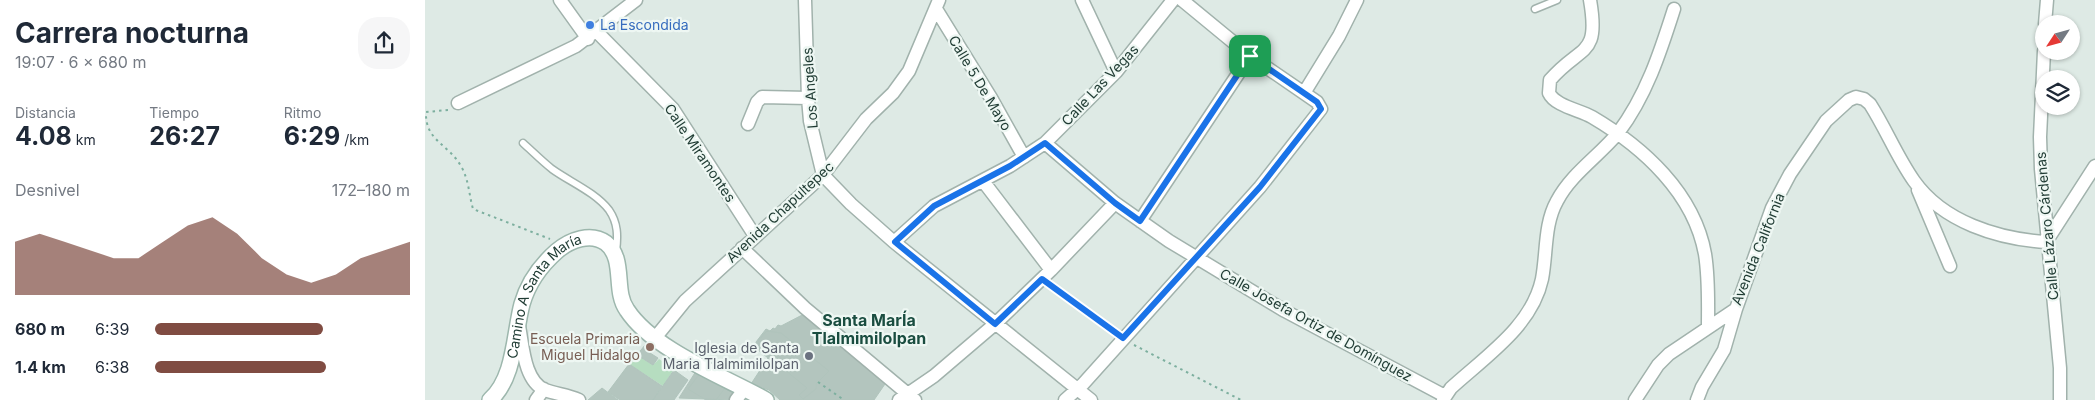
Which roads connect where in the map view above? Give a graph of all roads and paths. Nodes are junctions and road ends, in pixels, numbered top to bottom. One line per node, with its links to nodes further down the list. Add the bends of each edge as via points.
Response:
1 (560, 0): 15 (street, Calle Miramontes)
2 (636, 0): 15 (street)
3 (805, 0): 20 (street, Los Angeles)
4 (1082, 0): 18 (street)
5 (1173, 0): 18 (street, Calle Las Vegas)
6 (1183, 0): 16 (street)
7 (1357, 0): 19 (street)
8 (1557, 0): 12 (lane)
9 (1590, 0): 23 (street, via 1592,39 1581,54 1550,80 1549,93 1554,100 1592,117)
10 (2047, 0): 14 (street)
11 (937, 5): 26 (street, Calle 5 De Mayo); 28 (street, Avenida Chapultepec, via 921,47 902,82 866,119)
12 (1535, 9)
13 (1674, 9): 23 (street, via 1651,77)
14 (2046, 15)
15 (592, 36): 21 (street); 33 (street, Calle Miramontes, via 673,109)
16 (1250, 56): 19 (street); 32 (street)
17 (2044, 60): 35 (street, Calle Lázaro Cárdenas, via 2040,137)
18 (1116, 72): 25 (street, Calle Las Vegas)
19 (1304, 93): 39 (street, via 1321,106 1281,162)
20 (808, 98): 22 (street, via 762,97); 28 (street, Los Angeles)
21 (458, 104): 36 (path, via 451,110 426,112 425,124 427,131 447,147 462,167 473,208 554,240)
22 (748, 124)
23 (1617, 133): 45 (street, via 1651,160 1687,204 1705,254 1709,283); 53 (street, via 1556,202 1549,225 1542,278 1530,311)
24 (523, 143): 38 (lane, via 609,210 618,235)
25 (1045, 143): 26 (street, Calle Las Vegas); 31 (street, Calle Josefa Ortiz de Domínguez)
26 (1023, 157): 29 (street, Calle Las Vegas)
27 (2095, 166): 35 (street)
28 (823, 175): 33 (street, Avenida Chapultepec); 34 (street)
29 (983, 181): 34 (street, Calle Las Vegas, via 934,206); 41 (street)
30 (1915, 182): 35 (street, Avenida California, via 1945,210 1971,224 2016,240); 40 (street); 42 (street, Avenida California, via 1870,104 1856,97 1845,103 1821,128 1772,208)
31 (1115, 203): 32 (street, Calle Josefa Ortiz de Domínguez); 41 (street)
32 (1140, 221): 39 (street, Calle Josefa Ortiz de Domínguez)
33 (755, 236): 37 (street, Avenida Chapultepec)
34 (895, 242): 44 (street)
35 (2046, 242): 64 (street, Calle Lázaro Cárdenas, via 2060,368)
36 (562, 247): 38 (main road, Camino A Santa María, via 583,238 595,238 605,243); 43 (main road, Camino A Santa María, via 536,274 522,304)
37 (742, 248): 46 (street, Avenida Chapultepec, via 685,301); 52 (street)
38 (616, 257): 46 (main road, via 625,308 641,328)
39 (1196, 257): 47 (street); 53 (street, Calle Josefa Ortiz de Domínguez, via 1285,311)
40 (1950, 266)
41 (1046, 275): 44 (street); 47 (path)
42 (1736, 309): 45 (street, Avenida California); 63 (street, via 1724,350 1701,387)
43 (518, 324): 49 (street, via 529,370); 54 (main road, Camino A Santa María, via 507,373)
44 (995, 324): 50 (street); 52 (street)
45 (1708, 327): 62 (street, Avenida California, via 1664,359)
46 (655, 338): 51 (main road)
47 (1123, 338): 50 (street); 61 (path)
48 (818, 382): 58 (path)
49 (544, 390): 55 (street); 56 (street)
50 (1077, 390): 59 (street); 60 (street)
51 (741, 394): 57 (main road)
52 (906, 398)
53 (1444, 398)
54 (490, 400)
55 (536, 400)
56 (579, 400)
57 (766, 400)
58 (844, 400)
59 (1065, 400)
60 (1091, 400)
61 (1241, 400)
62 (1635, 400)
63 (1697, 400)
64 (2060, 400)

